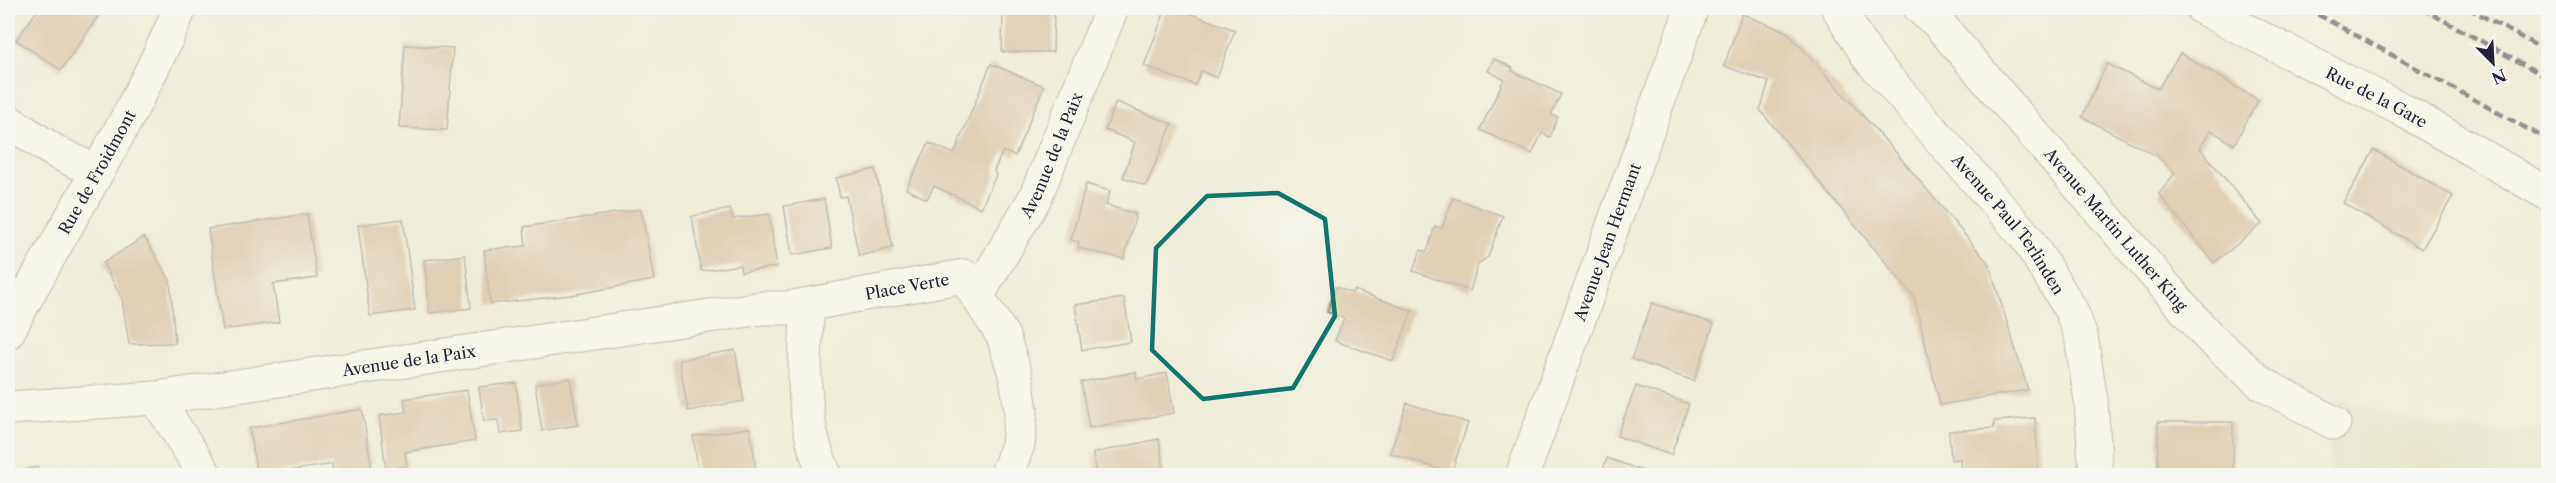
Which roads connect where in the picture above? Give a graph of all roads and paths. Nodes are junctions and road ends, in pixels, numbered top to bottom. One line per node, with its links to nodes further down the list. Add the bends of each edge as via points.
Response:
1 (180, 8): 8 (street, Rue de Froidmont)
2 (1112, 8): 10 (street, Avenue de la Paix, via 1035,198)
3 (1692, 8): 19 (street, Avenue Jean Hermant)
4 (1838, 8): 20 (street, Avenue Paul Terlinden, via 1869,58 2026,237 2071,310 2081,336 2091,400)
5 (1920, 8): 15 (street, Avenue Martin Luther King, via 1937,22 2209,337 2262,382)
6 (2202, 8): 9 (street, Rue de la Gare, via 2401,109)
7 (8, 121): 8 (street, via 54,151)
8 (97, 172): 12 (street, Rue de Froidmont)
9 (2548, 194)
10 (977, 296): 11 (street, Place Verte, via 964,276); 18 (street, Place Verte, via 1003,336 1016,377 1021,411 1018,445)
11 (808, 305): 13 (street, Avenue de la Paix, via 751,309); 17 (street, via 805,399 810,436)
12 (8, 332)
13 (156, 398): 14 (street, Avenue de la Paix); 16 (street)
14 (8, 408)
15 (2334, 423)
16 (206, 476)
17 (826, 476)
18 (1006, 476)
19 (1522, 476)
20 (2096, 476)

